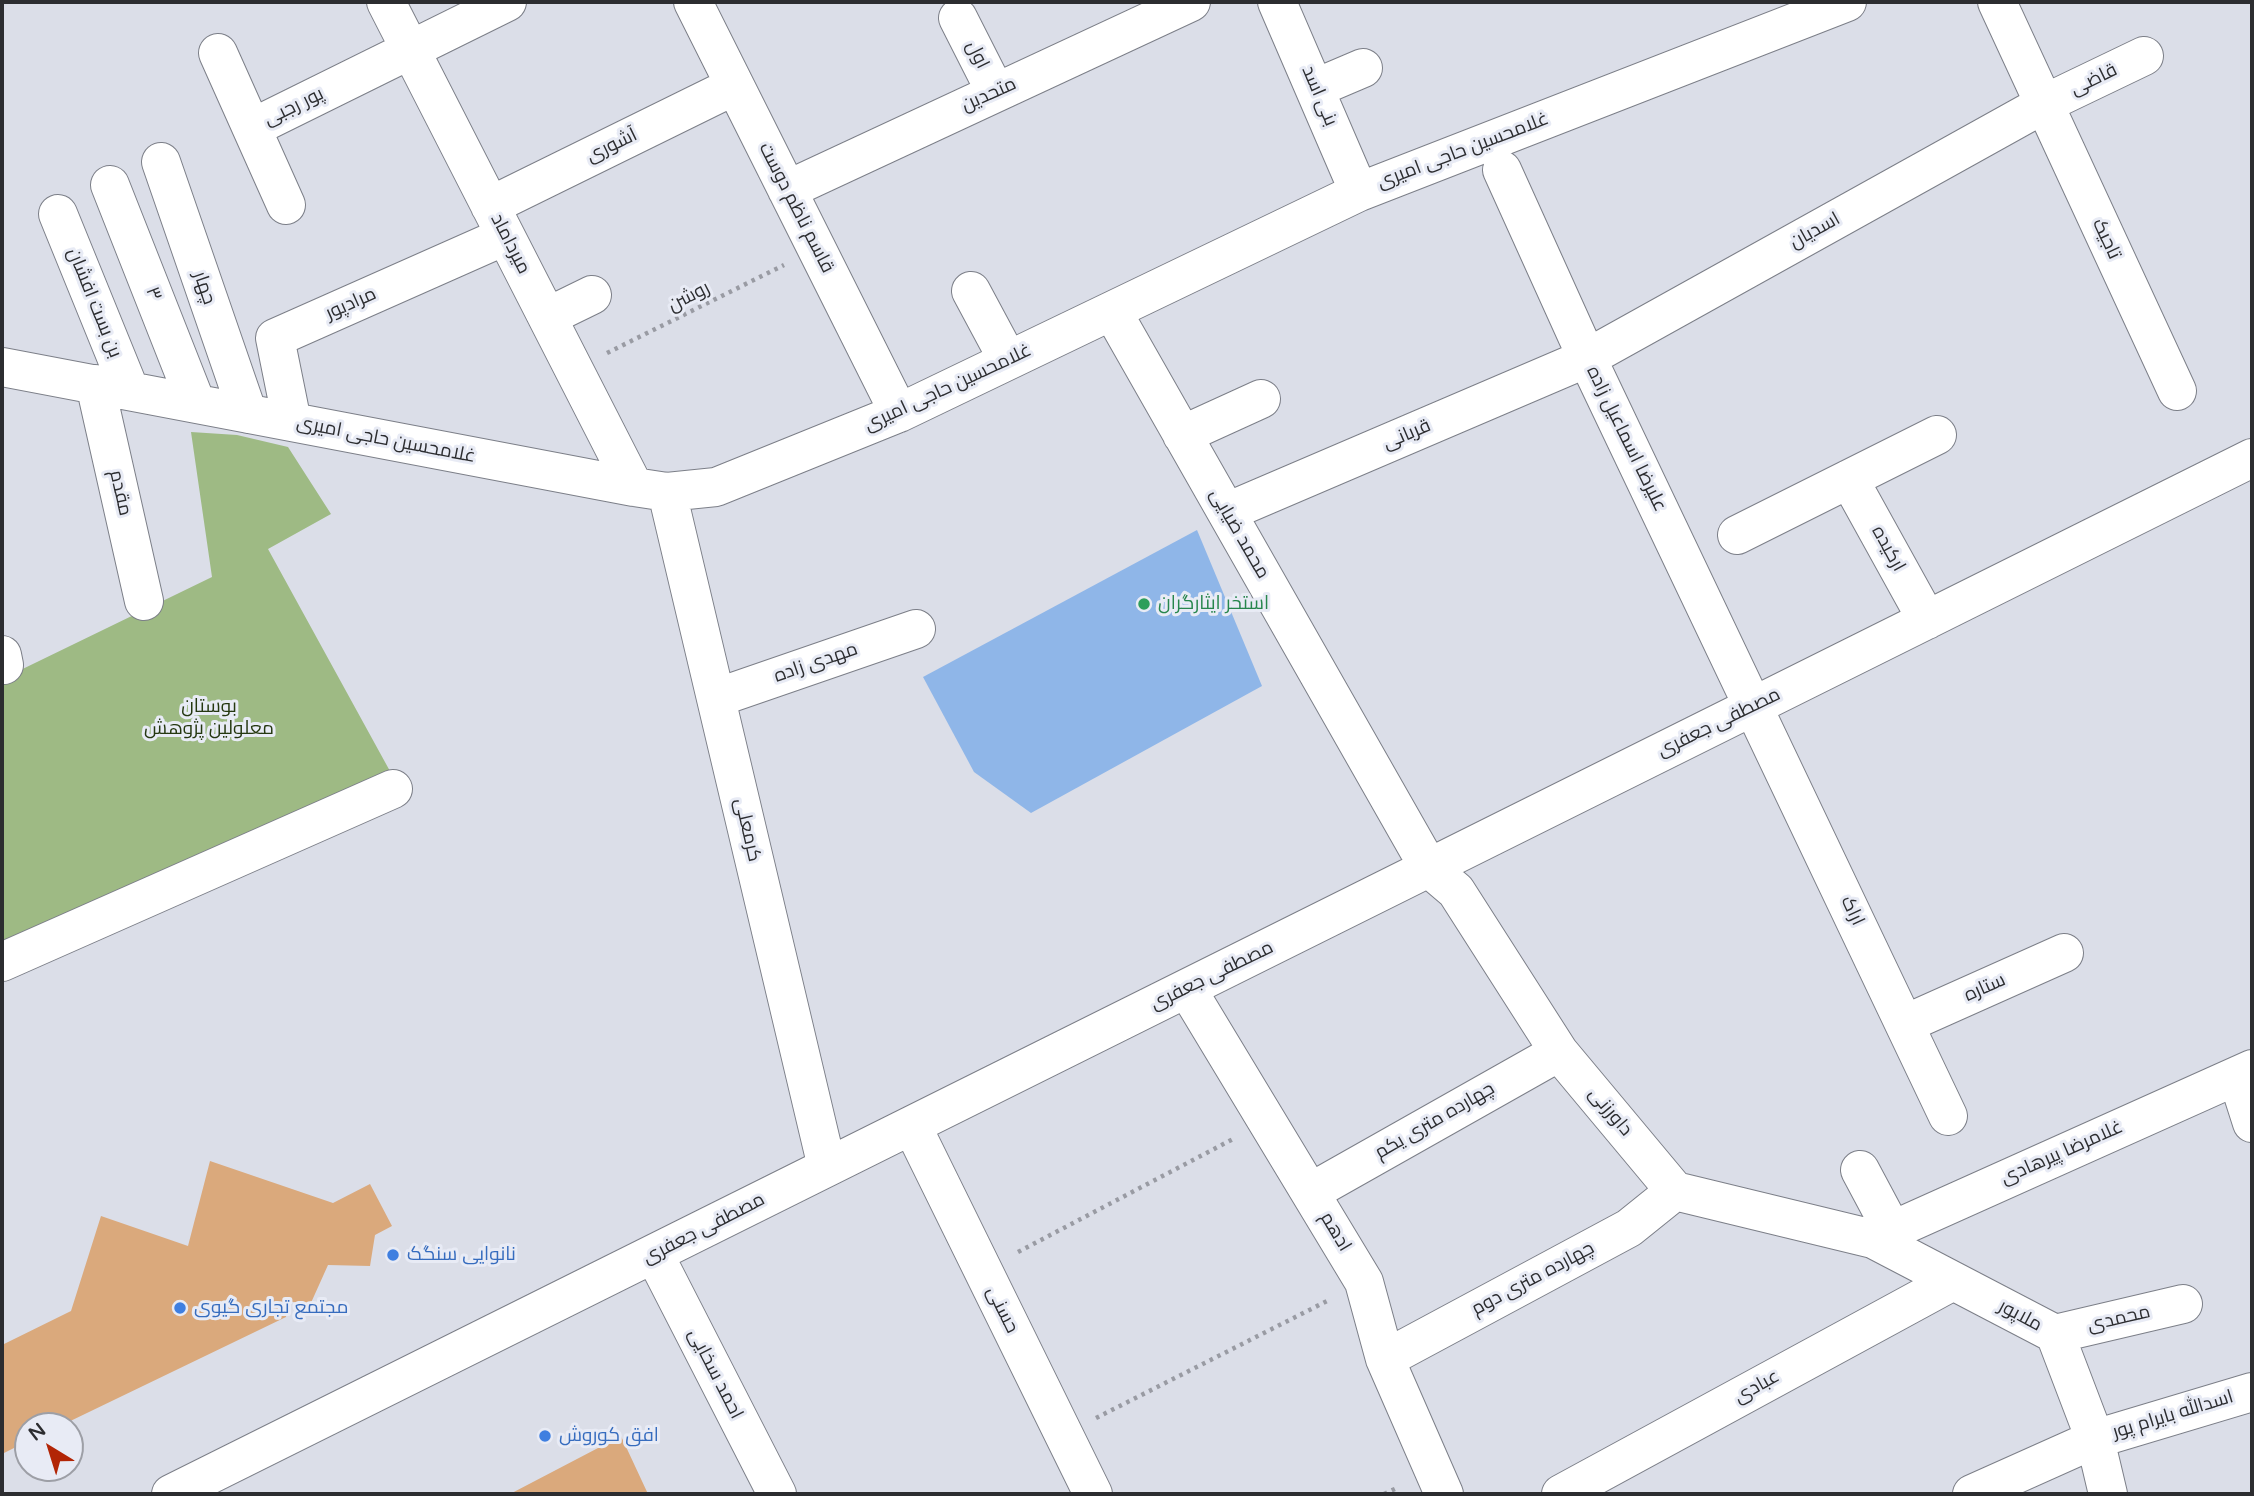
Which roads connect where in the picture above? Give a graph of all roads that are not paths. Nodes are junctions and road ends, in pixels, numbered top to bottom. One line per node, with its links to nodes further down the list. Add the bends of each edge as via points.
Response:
1 (386, 2): 9 (street, میرداماد)
2 (508, 2): 9 (street, پور رجبی)
3 (692, 2): 13 (street, قاسم ناظم دوست)
4 (1277, 2): 14 (street, بنی اسد)
5 (1847, 2): 22 (street, غلامحسین حاجی امیری)
6 (1997, 2): 16 (street, تاجیک)
7 (1179, 4): 15 (street, متحدین)
8 (958, 18): 15 (street, اول)
9 (411, 51): 17 (street, پور رجبی); 25 (street, میرداماد)
10 (218, 53): 17 (street, پور رجبی)
11 (2144, 56): 16 (street, قاضی)
12 (1363, 68): 14 (street)
13 (734, 86): 21 (street, قاسم ناظم دوست); 25 (street, آشوری)
14 (1316, 88): 22 (street, بنی اسد)
15 (995, 91): 21 (street, متحدین)
16 (2044, 104): 30 (street, اسدیان); 34 (street, تاجیک)
17 (252, 128): 23 (street)
18 (161, 162): 37 (street, چهار)
19 (1502, 170): 30 (street, علیرضا اسماعیل زاده)
20 (110, 185): 36 (street, ۳)
21 (787, 190): 38 (street, قاسم ناظم دوست)
22 (1359, 192): 28 (street, غلامحسین حاجی امیری)
23 (286, 205)
24 (58, 214): 33 (street, بن بست افشان)
25 (498, 221): 29 (street, میرداماد); 39 (street, مرادپور, via 275,338)
26 (971, 292): 31 (street)
27 (592, 295): 29 (street)
28 (1112, 311): 31 (street, غلامحسین حاجی امیری); 40 (street, محمد ضیایی)
29 (547, 317): 44 (street, میرداماد, via 574,370)
30 (1587, 358): 45 (street, قربانی); 51 (street, علیرضا اسماعیل زاده)
31 (1008, 360): 38 (street, غلامحسین حاجی امیری)
32 (2, 367): 33 (street, غلامحسین حاجی امیری)
33 (112, 388): 36 (street, غلامحسین حاجی امیری); 47 (street, مقدم)
34 (2177, 391)
35 (1261, 399): 40 (street)
36 (196, 404): 37 (street, غلامحسین حاجی امیری)
37 (248, 414): 39 (street, غلامحسین حاجی امیری)
38 (899, 414): 44 (street, غلامحسین حاجی امیری, via 716,486)
39 (292, 422): 44 (street, غلامحسین حاجی امیری)
40 (1182, 435): 45 (street, محمد ضیایی)
41 (1937, 435): 43 (street)
42 (2252, 458): 48 (street, مصطفی جعفری)
43 (1849, 479): 46 (street); 48 (street, ارکیده)
44 (650, 490): 50 (street, کرمعلی)
45 (1227, 512): 53 (street, محمد ضیایی)
46 (1737, 535)
47 (144, 601)
48 (1927, 620): 51 (street, مصطفی جعفری)
49 (916, 629): 50 (street, مهدی زاده)
50 (716, 698): 63 (street, کرمعلی)
51 (1755, 706): 53 (street, مصطفی جعفری); 57 (street, اراک)
52 (393, 789): 55 (street)
53 (1429, 868): 56 (street, مصطفی جعفری); 58 (street, داورزنی, via 1456,891)
54 (2064, 953): 57 (street, ستاره)
55 (2, 962)
56 (1187, 989): 62 (street, مصطفی جعفری); 66 (street, ادهم)
57 (1905, 1024): 60 (street, اراک)
58 (1559, 1052): 65 (street, داورزنی); 66 (street, چهارده متری یکم)
59 (2245, 1073): 61 (street); 67 (street, غلامرضا پیرهادی)
60 (1948, 1116)
61 (2252, 1123)
62 (912, 1126): 63 (street, مصطفی جعفری); 77 (street, حسنی)
63 (827, 1167): 68 (street, مصطفی جعفری)
64 (1860, 1170): 67 (street)
65 (1675, 1191): 67 (street); 72 (street, چهارده متری دوم, via 1629,1227)
66 (1311, 1192): 72 (street, ادهم, via 1364,1282)
67 (1882, 1234): 69 (street, ملاپور)
68 (654, 1254): 75 (street, مصطفی جعفری); 76 (street, احمد سخایی)
69 (1953, 1281): 71 (street, ملاپور); 79 (street, عبادی)
70 (2183, 1304): 71 (street, محمدی)
71 (2055, 1334): 74 (street, ملاپور)
72 (1385, 1359): 78 (street, ادهم)
73 (2252, 1392): 74 (street, اسدالله بایرام پور)
74 (2095, 1438): 80 (street, اسدالله بایرام پور); 81 (street, ملاپور)
75 (171, 1494)
76 (777, 1494)
77 (1093, 1494)
78 (1444, 1494)
79 (1562, 1494)
80 (1972, 1494)
81 (2108, 1494)

